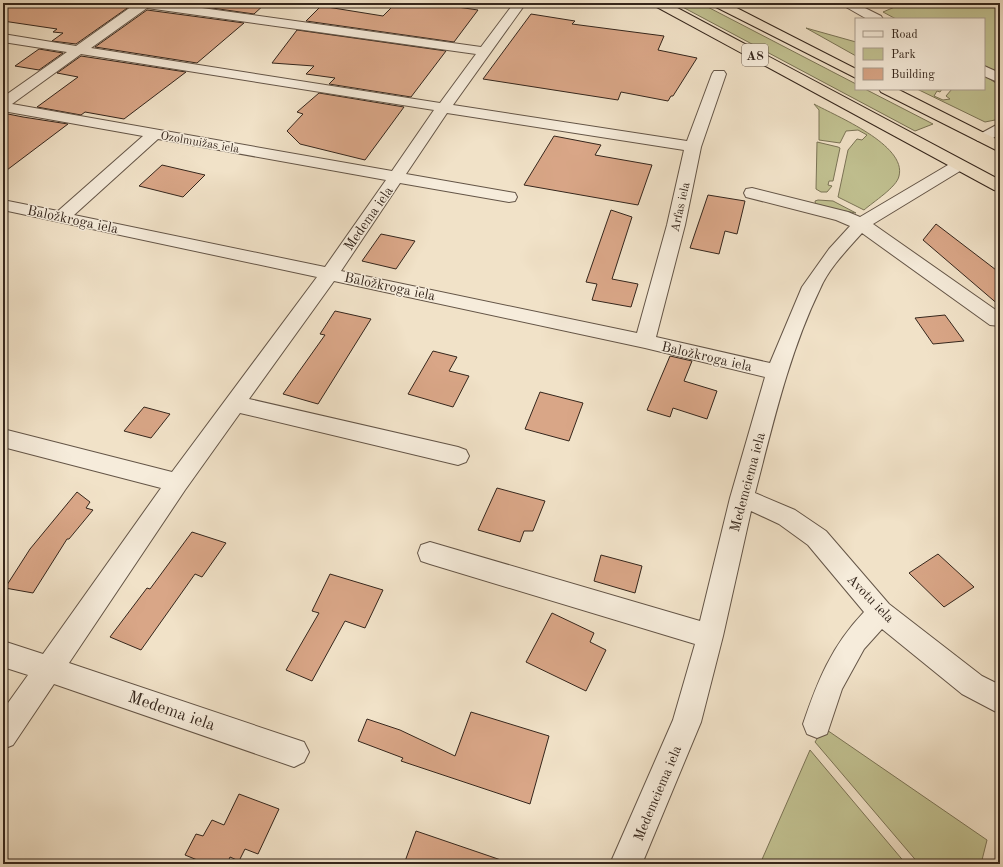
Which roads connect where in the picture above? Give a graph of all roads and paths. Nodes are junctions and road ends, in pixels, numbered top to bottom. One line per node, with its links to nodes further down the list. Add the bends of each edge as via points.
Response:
1 (143, 3): 8 (street); 9 (street)
2 (659, 3): 23 (highway, A8)
3 (718, 3): 11 (highway, A8)
4 (845, 3): 6 (street)
5 (515, 4): 9 (street, Medema iela)
6 (875, 18)
7 (3, 38): 8 (street)
8 (78, 51): 15 (street); 17 (street)
9 (484, 51): 17 (street, Medema iela)
10 (985, 71): 13 (street)
11 (855, 73)
12 (719, 74): 21 (street, Arfas iela)
13 (1000, 79)
14 (888, 90): 20 (highway)
15 (3, 104)
16 (3, 107): 19 (street, Ozolmuižas iela)
17 (443, 108): 21 (street); 24 (street, Medema iela)
18 (1000, 128): 20 (street)
19 (154, 134): 24 (street, Ozolmuižas iela); 29 (street)
20 (983, 138): 22 (highway)
21 (693, 147): 33 (street, Arfas iela, via 676,225)
22 (1000, 147)
23 (959, 165): 25 (highway, A8); 30 (street, Medemciema iela)
24 (396, 178): 27 (street); 31 (street, Medema iela)
25 (1000, 187)
26 (752, 193): 30 (street, via 842,216)
27 (509, 198)
28 (3, 205): 29 (street, Baložkroga iela)
29 (62, 217): 31 (street, Baložkroga iela)
30 (861, 224): 32 (street); 34 (street, Medemciema iela, via 835,253 811,287)
31 (330, 273): 33 (street, Baložkroga iela); 35 (street, Medema iela)
32 (997, 320)
33 (645, 341): 34 (street, Baložkroga iela)
34 (777, 372): 39 (street, Medemciema iela)
35 (235, 404): 37 (street); 38 (street, Medema iela)
36 (3, 438): 38 (street)
37 (458, 456)
38 (177, 483): 44 (street, Medema iela)
39 (742, 498): 41 (street, Avotu iela, via 787,517 817,538); 42 (street, Medemciema iela)
40 (430, 553): 42 (street)
41 (880, 612): 45 (street, Avotu iela, via 972,685); 46 (street, via 855,640 830,684)
42 (710, 636): 49 (street, Medemciema iela, via 687,722)
43 (3, 654): 44 (street, Medema iela)
44 (49, 669): 47 (street, Medema iela); 48 (street, Medema iela)
45 (1000, 700)
46 (817, 724)
47 (3, 735)
48 (294, 752)
49 (626, 864)

